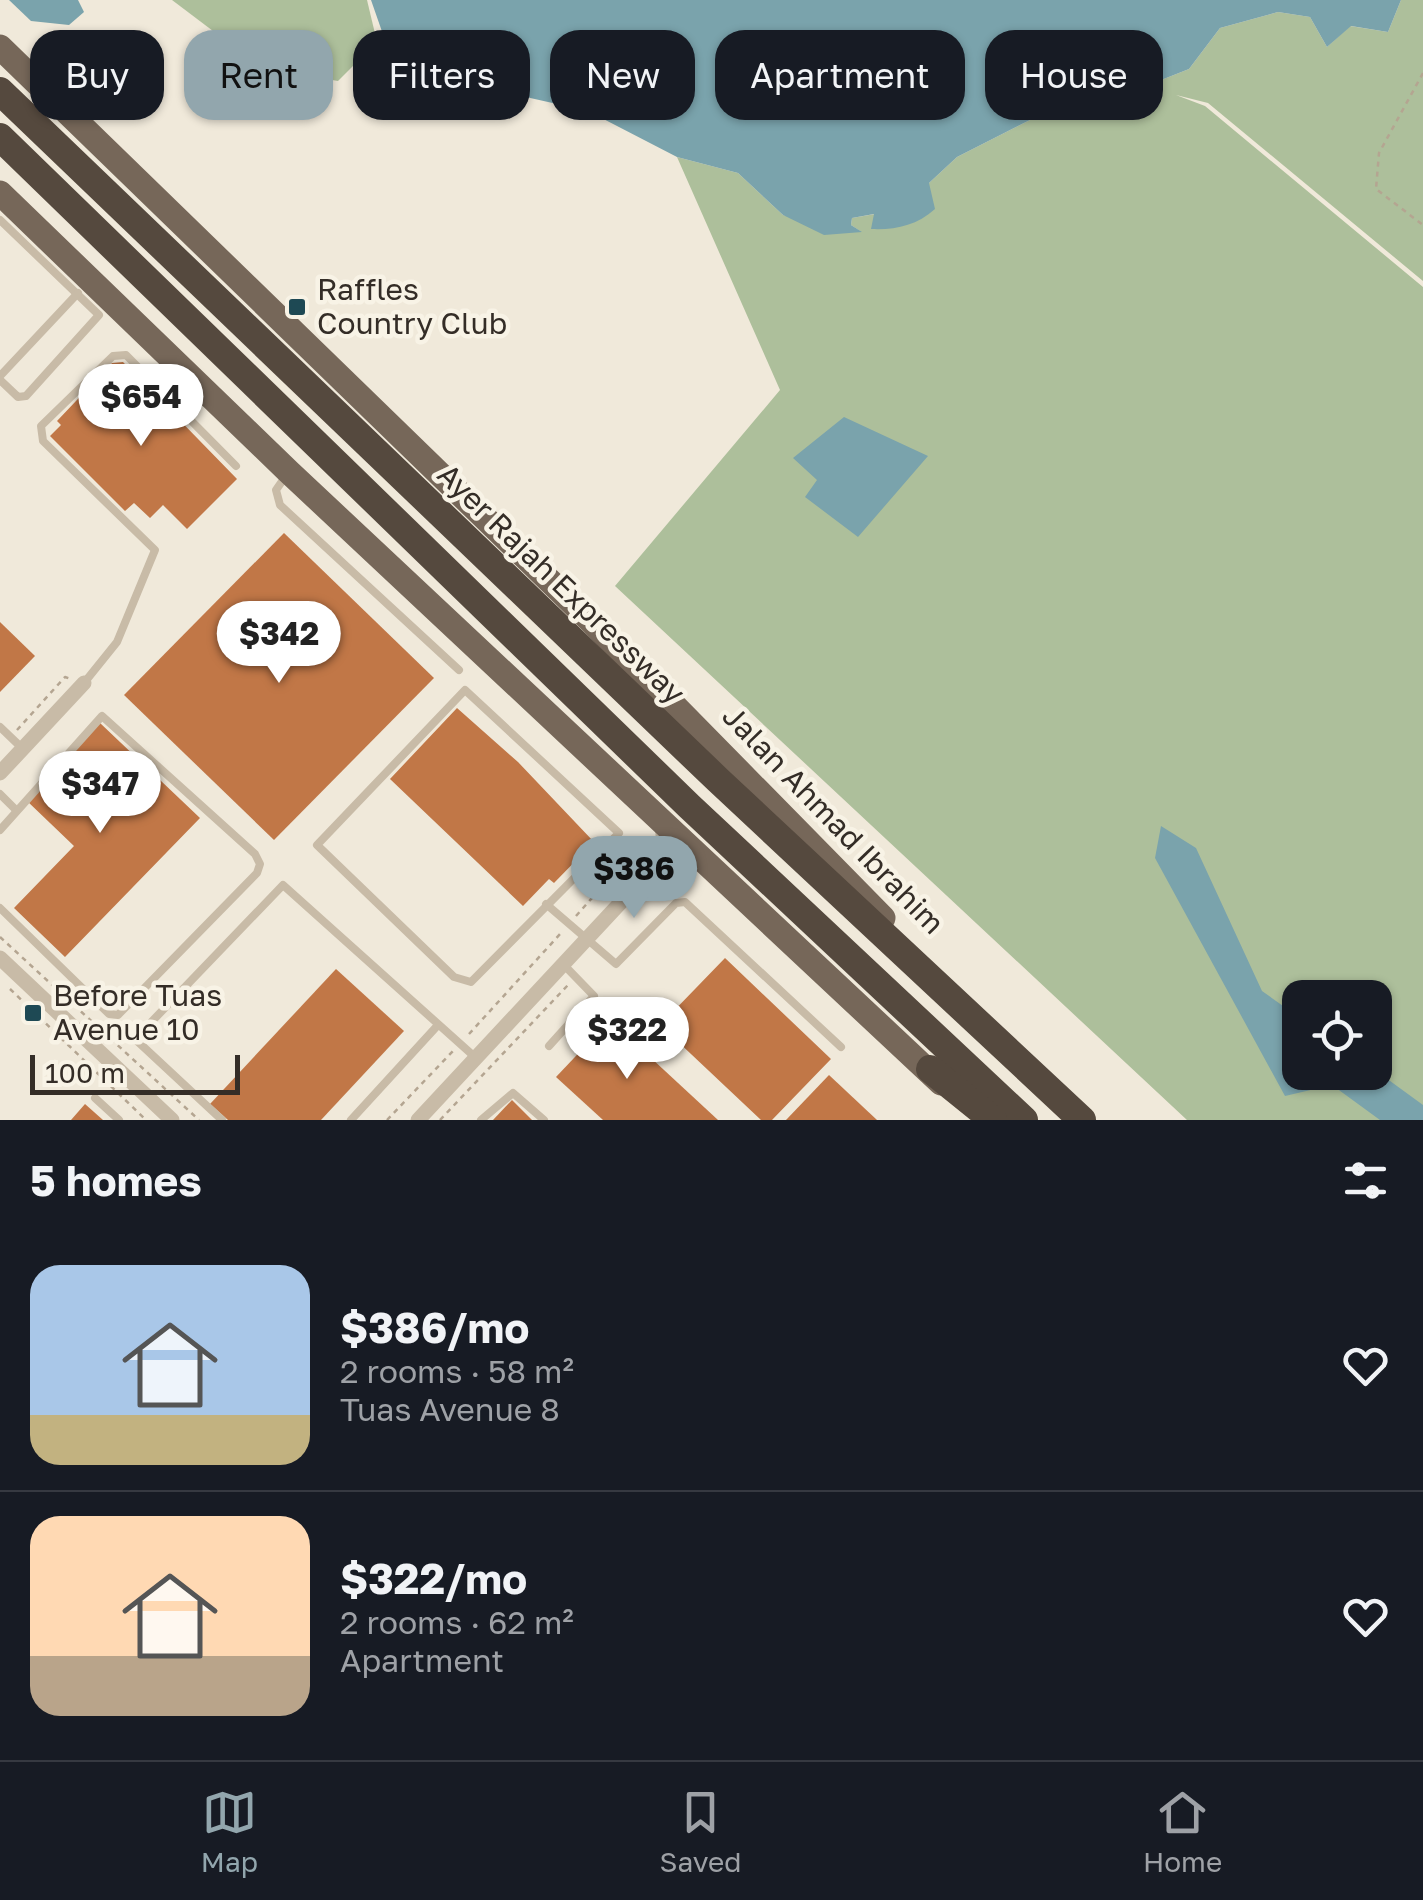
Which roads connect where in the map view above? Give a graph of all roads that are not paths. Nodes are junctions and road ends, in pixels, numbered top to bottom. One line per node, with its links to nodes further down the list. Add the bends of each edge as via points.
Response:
1 (0, 47): 31 (main road, Jalan Ahmad Ibrahim, via 592,622)
2 (0, 91): 31 (highway, Ayer Rajah Expressway)
3 (0, 137): 44 (highway)
4 (0, 193): 8 (main road)
5 (0, 220): 6 (lane)
6 (78, 293): 7 (lane); 7 (lane, via 98,312 97,321 26,396 18,397)
7 (0, 378)
8 (229, 415): 9 (lane); 11 (main road)
9 (208, 437): 10 (lane); 13 (lane, via 120,354 41,426 43,441 155,550 117,642)
10 (236, 466)
11 (289, 472): 12 (lane, via 276,490 280,505); 19 (main road)
12 (459, 670)
13 (84, 683): 15 (street)
14 (0, 727): 15 (lane)
15 (23, 748): 16 (street)
16 (0, 773)
17 (0, 794): 18 (lane)
18 (16, 809): 20 (lane); 24 (lane, via 97,719 108,717 260,864 118,1016)
19 (655, 825): 21 (main road); 22 (street, via 664,846)
20 (0, 830)
21 (706, 864): 22 (street, via 686,858); 33 (main road)
22 (650, 871): 25 (street)
23 (546, 904): 23 (lane, via 471,982 454,977 317,845 466,690 620,833); 25 (lane)
24 (0, 908)
25 (586, 939): 27 (street); 30 (lane, via 620,964 676,903 685,902)
26 (0, 958): 36 (street)
27 (563, 964): 29 (lane, via 594,996); 32 (street)
28 (438, 1026): 32 (lane); 37 (lane, via 283,885 135,1039); 38 (lane)
29 (548, 1046)
30 (841, 1047)
31 (1013, 1056): 45 (highway, Ayer Rajah Expressway)
32 (476, 1058): 39 (street)
33 (930, 1069): 42 (main road); 43 (highway)
34 (96, 1098): 35 (lane)
35 (119, 1120)
36 (172, 1120)
37 (222, 1120)
38 (351, 1120)
39 (418, 1120)
40 (481, 1120): 41 (lane, via 512,1093)
41 (544, 1120)
42 (974, 1120)
43 (992, 1120)
44 (1024, 1120)
45 (1082, 1120)

